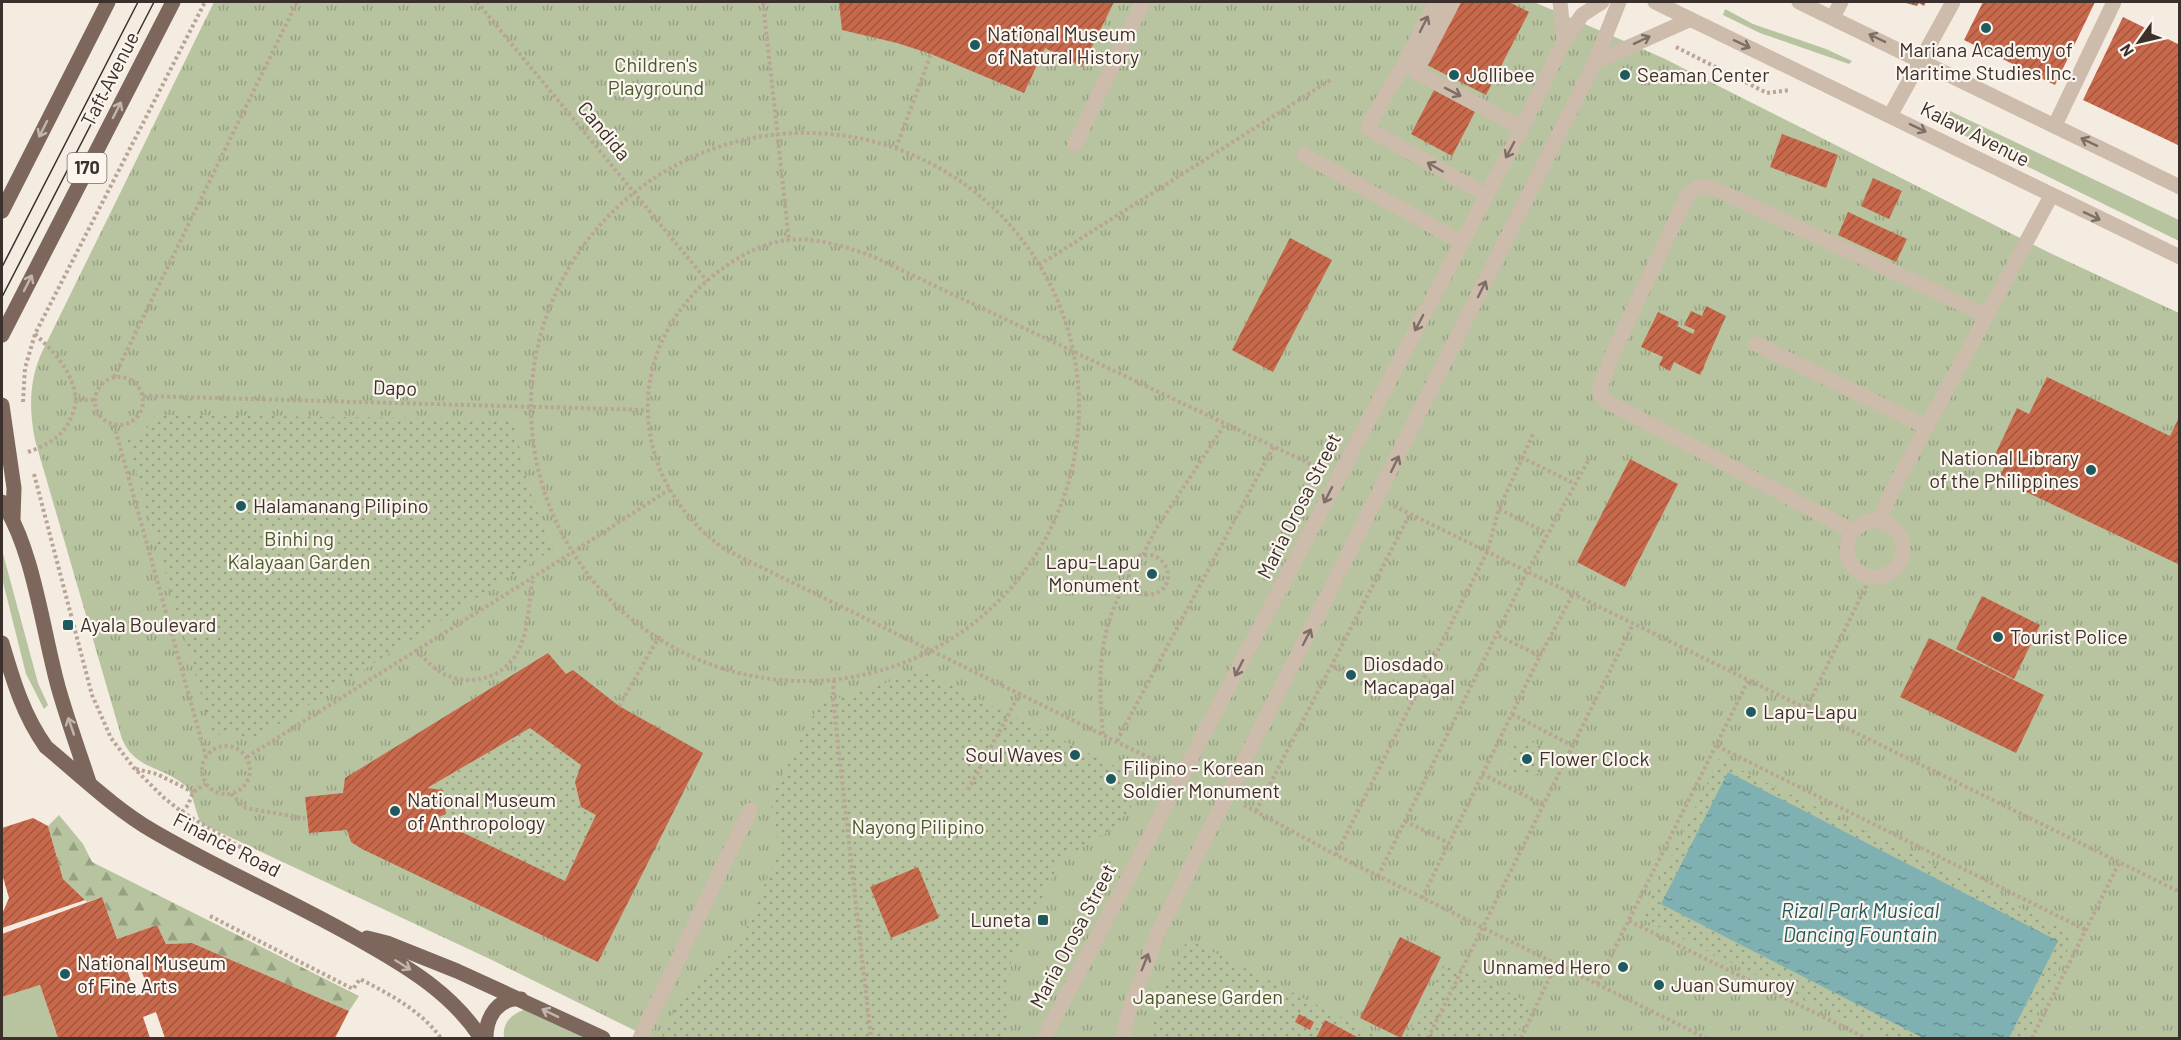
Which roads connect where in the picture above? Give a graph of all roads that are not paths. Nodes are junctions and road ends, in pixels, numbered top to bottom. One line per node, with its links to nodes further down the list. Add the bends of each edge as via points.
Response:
1 (108, 2): 27 (main road, Taft Avenue, one-way to 27)
2 (173, 2): 31 (main road, Taft Avenue / 170, one-way to 2)
3 (1143, 2): 22 (street)
4 (1436, 2): 25 (street, one-way to 4, via 1369,129)
5 (1453, 2): 21 (street, one-way to 21, via 1416,72)
6 (1560, 2): 16 (street)
7 (1602, 2): 16 (street, Maria Orosa Street, via 1582,15)
8 (1619, 2): 18 (street)
9 (1655, 2): 15 (street, Kalaw Avenue)
10 (1799, 2): 14 (street)
11 (1841, 2): 14 (street)
12 (1953, 2): 17 (street)
13 (2114, 2): 20 (street)
14 (1833, 17): 17 (street, one-way to 14)
15 (1689, 20): 18 (street, one-way to 15); 19 (street, Kalaw Avenue, one-way to 19)
16 (1564, 41): 21 (street, Maria Orosa Street)
17 (1921, 60): 19 (street); 20 (street)
18 (1595, 62): 48 (street, one-way to 18, via 1157,935)
19 (1891, 114): 26 (street, Kalaw Avenue, one-way to 26)
20 (2055, 125): 24 (street, one-way to 20)
21 (1522, 128): 25 (street, Maria Orosa Street, one-way to 25)
22 (1075, 144)
23 (1304, 155): 28 (street)
24 (2180, 187)
25 (1486, 195): 28 (street, Maria Orosa Street)
26 (2051, 196): 29 (street, Kalaw Avenue, one-way to 29); 30 (street)
27 (2, 211)
28 (1461, 242): 47 (street, Maria Orosa Street, one-way to 47)
29 (2180, 257)
30 (1986, 315): 34 (street); 38 (street, via 1711,187 1697,188 1687,196 1613,353 1599,388 1600,395)
31 (2, 335)
32 (1756, 344): 34 (street)
33 (2, 405): 36 (main road, via 14,488)
34 (1927, 427): 37 (street)
35 (2, 502): 36 (main road)
36 (13, 519): 40 (main road, one-way to 36, via 59,691)
37 (1879, 520): 38 (street, via 1865,522); 38 (street, via 1898,532 1904,552 1893,571 1882,576 1858,571 1849,559)
38 (1853, 531)
39 (2, 643): 40 (main road, Finance Road, via 18,698 33,729 46,747)
40 (89, 782): 42 (main road, Finance Road, via 150,830)
41 (750, 810): 46 (street)
42 (352, 935): 43 (main road, Finance Road, via 387,943); 44 (main road, Finance Road, one-way to 44, via 439,990)
43 (521, 999): 44 (main road, via 504,1000 487,1025); 45 (main road, Finance Road, one-way to 43)
44 (484, 1038)
45 (603, 1038)
46 (640, 1038)
47 (1044, 1038)
48 (1123, 1038)

